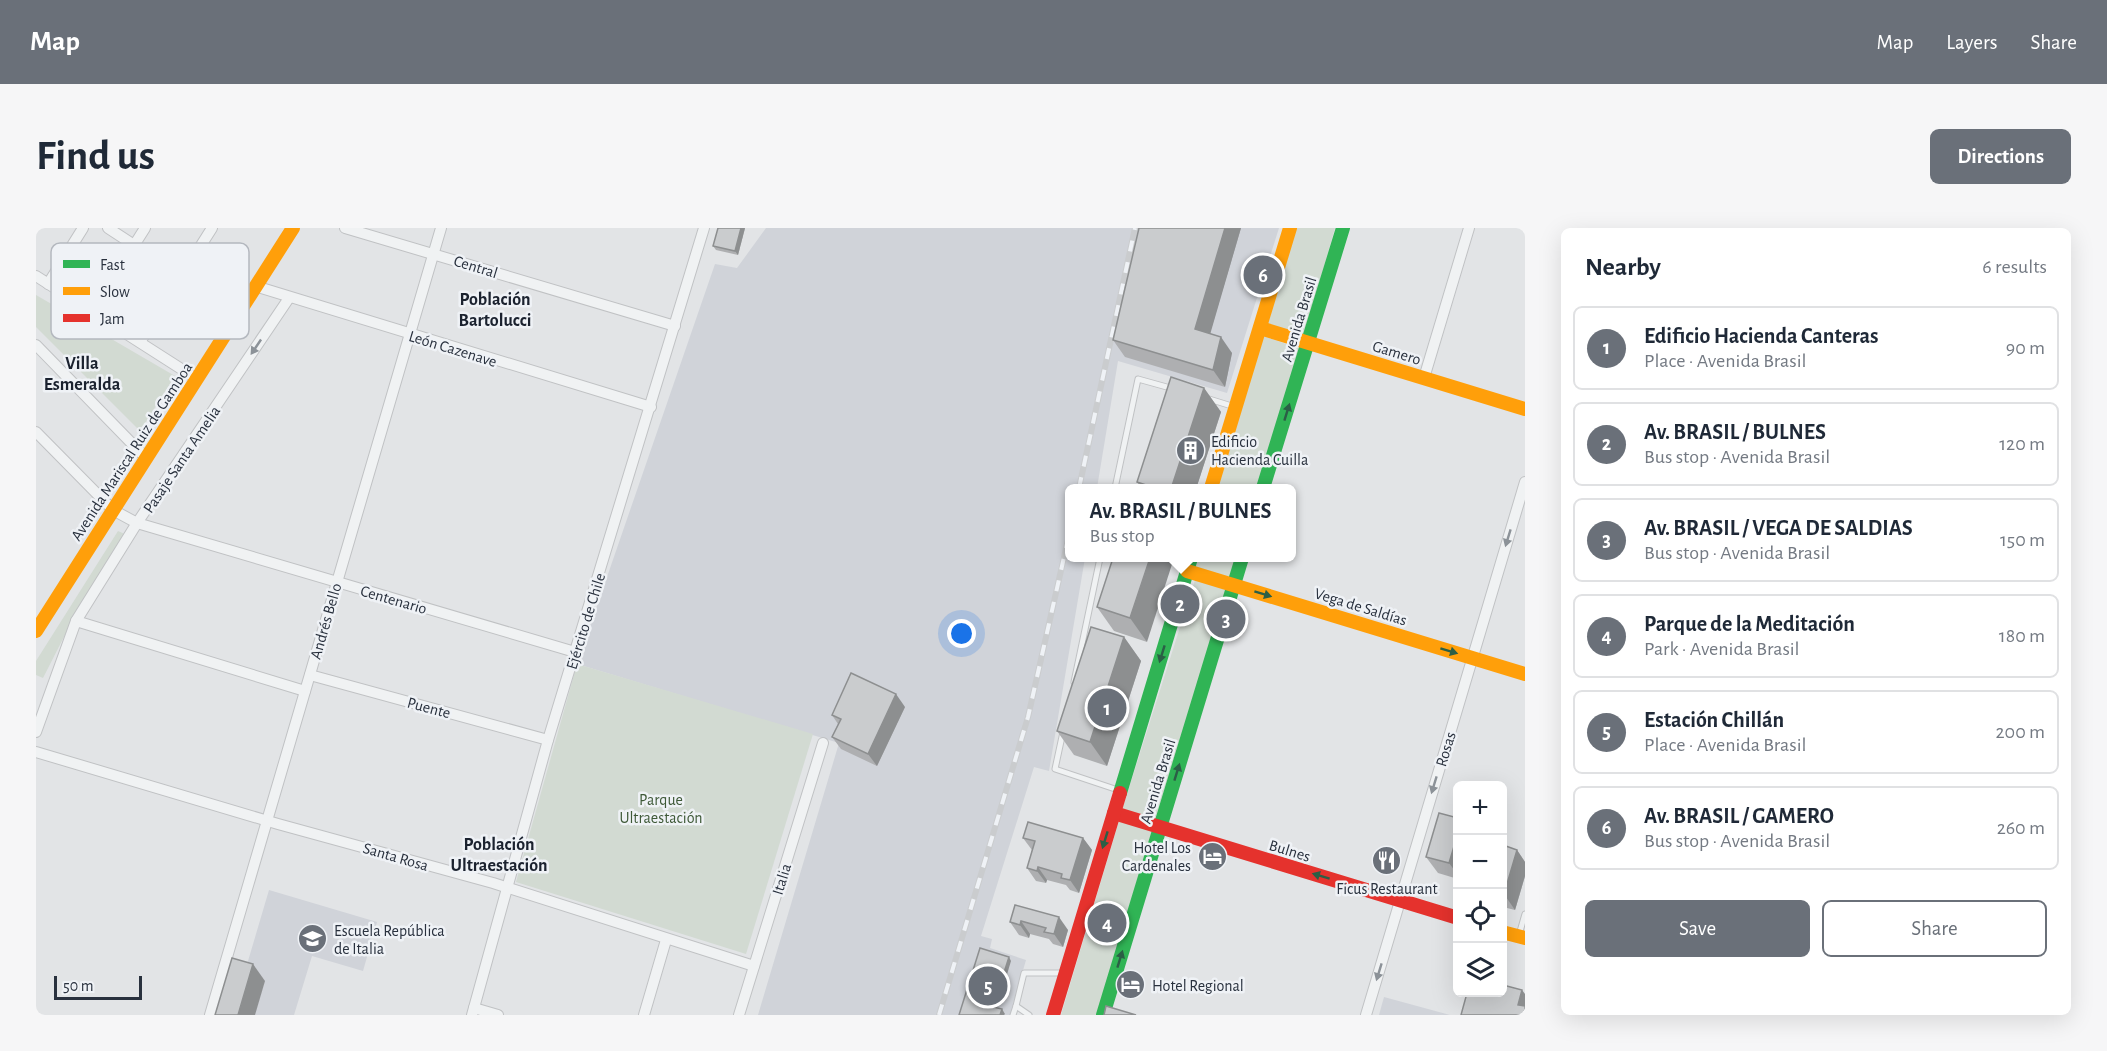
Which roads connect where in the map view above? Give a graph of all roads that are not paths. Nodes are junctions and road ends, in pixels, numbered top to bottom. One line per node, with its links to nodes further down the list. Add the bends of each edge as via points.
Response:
1 (83, 228): 12 (street)
2 (108, 228): 13 (street)
3 (145, 228): 14 (street)
4 (212, 228): 15 (street)
5 (293, 228): 21 (main road, Avenida Mariscal Ruiz de Gamboa)
6 (345, 228): 16 (street, Central)
7 (441, 228): 16 (street, Andrés Bello)
8 (704, 228): 24 (street, Ejército de Chile)
9 (1290, 228): 25 (main road, Avenida Brasil)
10 (1343, 228): 31 (main road, Avenida Brasil)
11 (1468, 228): 33 (street)
12 (74, 243)
13 (131, 243)
14 (135, 243)
15 (203, 243)
16 (434, 254): 24 (street, Central); 26 (street, Andrés Bello)
17 (36, 276): 19 (street)
18 (51, 279): 19 (street)
19 (48, 284): 20 (street)
20 (51, 286)
21 (255, 286): 22 (main road, Avenida Mariscal Ruiz de Gamboa); 23 (street, León Cazenave)
22 (249, 295)
23 (288, 298): 26 (street, León Cazenave); 47 (street, Pasaje Santa Amelia, one-way to 47)
24 (675, 326): 37 (street, Ejército de Chile)
25 (1260, 328): 31 (main road, Gamero); 38 (main road, Avenida Brasil)
26 (410, 335): 37 (street, León Cazenave); 51 (street, Andrés Bello)
27 (135, 339): 30 (street)
28 (142, 339): 30 (street)
29 (221, 339): 34 (main road, Avenida Mariscal Ruiz de Gamboa)
30 (140, 342): 34 (street)
31 (1308, 342): 33 (main road, Gamero); 45 (main road, Avenida Brasil, one-way to 31)
32 (36, 345): 41 (street)
33 (1424, 378): 39 (main road, Gamero)
34 (196, 379): 41 (main road, Avenida Mariscal Ruiz de Gamboa)
35 (1182, 391): 43 (lane, via 1138,379)
36 (1203, 398): 38 (lane)
37 (651, 407): 55 (street, Ejército de Chile)
38 (1236, 407): 44 (main road, Avenida Brasil)
39 (1525, 409)
40 (36, 432): 46 (street, Centenario)
41 (146, 458): 46 (main road, Avenida Mariscal Ruiz de Gamboa)
42 (1525, 482): 56 (street, Rosas, one-way to 56)
43 (1116, 484)
44 (1213, 484)
45 (1265, 484)
46 (112, 510): 47 (street, Centenario); 54 (main road, Avenida Mariscal Ruiz de Gamboa)
47 (137, 523): 51 (street, Centenario); 53 (street, Pasaje Santa Amelia)
48 (1099, 562): 59 (lane)
49 (1241, 562): 52 (main road, Avenida Brasil)
50 (1189, 564): 52 (main road, Vega de Saldías); 66 (main road, Avenida Brasil, one-way to 66)
51 (337, 583): 55 (street, Centenario); 58 (street, Andrés Bello)
52 (1234, 585): 56 (main road, Vega de Saldías, one-way to 56); 69 (main road, Avenida Brasil, one-way to 52)
53 (76, 621): 60 (street); 62 (street, Pasaje Santa Amelia)
54 (36, 631)
55 (575, 652): 63 (street, Ejército de Chile)
56 (1472, 658): 57 (main road, Vega de Saldías); 71 (street, Rosas, one-way to 71)
57 (1525, 674)
58 (310, 675): 60 (street, Andrés Bello); 63 (street, Puente)
59 (1072, 691)
60 (305, 692): 68 (street, Andrés Bello)
61 (1064, 725): 66 (lane, via 1055,769)
62 (36, 732)
63 (548, 740): 70 (street, Ejército de Chile)
64 (823, 742): 77 (street, Italia)
65 (36, 752): 68 (street, Santa Rosa)
66 (1120, 791): 67 (main road, Avenida Brasil)
67 (1114, 813): 69 (main road, Bulnes); 78 (main road, Avenida Brasil, one-way to 78)
68 (267, 820): 70 (street, Santa Rosa); 81 (street, Andrés Bello)
69 (1160, 828): 71 (main road, Bulnes, one-way to 69); 88 (main road, Avenida Brasil, one-way to 69)
70 (506, 888): 76 (street, Santa Rosa); 80 (street, Ejército de Chile)
71 (1400, 900): 73 (main road, Bulnes); 89 (street, Rosas, one-way to 89)
72 (1525, 914): 75 (lane)
73 (1453, 916)
74 (1507, 933): 75 (main road)
75 (1522, 937)
76 (666, 940): 77 (street, Santa Rosa); 83 (street)
77 (754, 966): 84 (street, Italia)
78 (1065, 973): 79 (lane, via 1024,973); 87 (main road, Avenida Brasil)
79 (1016, 1006): 85 (lane); 86 (lane)
80 (473, 1012): 82 (street)
81 (210, 1015)
82 (498, 1015)
83 (644, 1015)
84 (739, 1015)
85 (1013, 1015)
86 (1029, 1015)
87 (1053, 1015)
88 (1103, 1015)
89 (1366, 1015)

